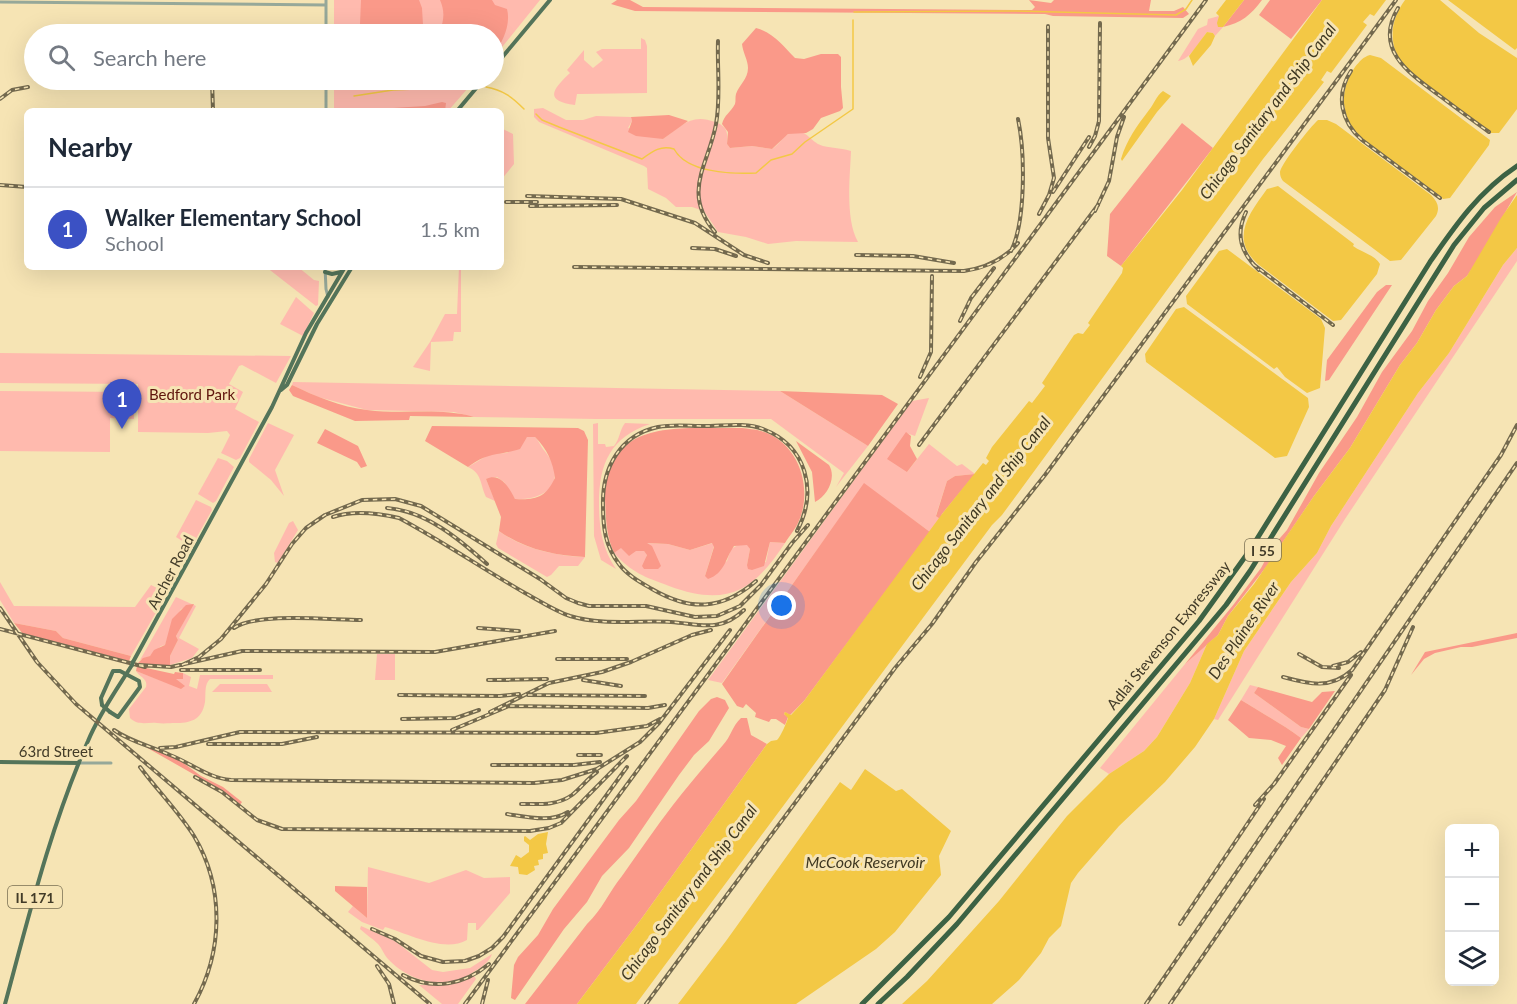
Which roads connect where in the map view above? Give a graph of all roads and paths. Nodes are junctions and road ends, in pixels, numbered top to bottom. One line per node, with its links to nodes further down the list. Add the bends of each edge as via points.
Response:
1 (550, 0): 5 (main road)
2 (0, 2): 3 (street)
3 (326, 2): 4 (street)
4 (326, 24)
5 (504, 55)
6 (326, 90): 8 (street)
7 (474, 90): 9 (main road)
8 (326, 108)
9 (459, 108)
10 (1517, 166): 25 (highway, Adlai Stevenson Expressway / I 55, via 1490,186 1461,217 1250,550 1199,621 949,917)
11 (1517, 180): 26 (highway, Adlai Stevenson Expressway / I 55, via 1471,222 1454,245 1226,605 957,924)
12 (325, 270): 17 (street)
13 (326, 270): 14 (main road, via 332,274)
14 (341, 270)
15 (342, 270): 17 (main road, Archer Road / IL 171)
16 (350, 270): 18 (main road, Archer Road / IL 171)
17 (328, 296): 18 (street); 19 (main road, Archer Road / IL 171, via 297,350)
18 (329, 305): 19 (main road, Archer Road / IL 171, via 287,385)
19 (280, 391): 20 (main road, Archer Road / IL 171)
20 (126, 673): 20 (main road, bridge, via 139,681 140,687 118,717 102,705 100,698 113,670); 22 (main road, Archer Road / IL 171)
21 (0, 762): 22 (main road, 63rd Street)
22 (79, 763): 23 (street, 63rd Street); 24 (main road, IL 171, via 45,858)
23 (111, 763)
24 (5, 1004)
25 (862, 1004)
26 (878, 1004)

